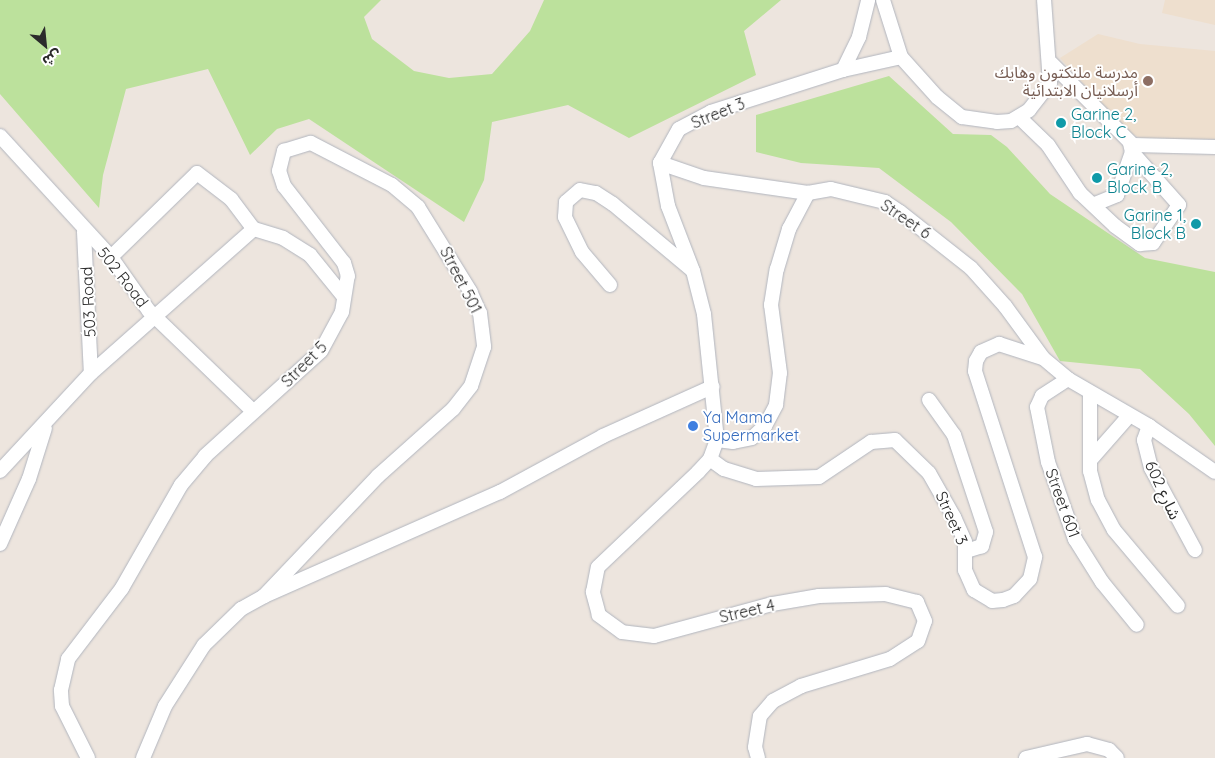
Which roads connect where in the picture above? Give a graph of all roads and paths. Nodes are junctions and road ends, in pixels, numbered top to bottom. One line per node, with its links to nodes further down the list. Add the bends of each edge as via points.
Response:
1 (868, 0): 6 (street, via 859,37)
2 (883, 0): 4 (street)
3 (1044, 0): 5 (street)
4 (901, 57): 6 (street, Street 3); 7 (street, via 950,110 962,117 997,122)
5 (1051, 63): 7 (street, via 1048,88); 10 (street)
6 (843, 70): 11 (street, Street 3, via 697,118 679,129)
7 (1020, 116): 13 (street, via 1048,145 1080,193)
8 (0, 136): 15 (street, 502 Road)
9 (1215, 147): 10 (street)
10 (1131, 148): 13 (street, via 1117,195); 13 (street, via 1179,205 1153,243 1140,244 1115,226)
11 (660, 163): 12 (street, Street 6, via 704,178); 17 (street, via 668,206)
12 (808, 193): 21 (street, Street 6, via 831,189 885,202 900,212 971,268 1005,306); 31 (street, via 789,229 772,290 772,321 780,373 776,405 765,426 752,438 732,442)
13 (1095, 204)
14 (254, 230): 16 (street, via 231,199 198,173); 19 (street, via 283,238 310,255); 20 (street)
15 (84, 232): 16 (street, 502 Road); 22 (street, 503 Road)
16 (111, 257): 20 (street, 502 Road)
17 (692, 271): 18 (street, via 612,204 596,193 580,190 566,202 565,217 582,252); 24 (street, via 704,314)
18 (610, 285)
19 (344, 297): 27 (street, Street 5, via 336,327 321,351); 39 (street, Street 501, via 348,276 344,263 280,176 280,157 292,146 311,143 329,149 410,199 434,230 470,291 480,313 484,348 471,386 453,409 378,476)
20 (156, 318): 22 (street); 27 (street, 502 Road)
21 (1043, 358): 23 (street, Street 6); 38 (street, Street 3, via 999,344 981,352 975,371 1035,557 1030,579 1014,596 1004,600 982,597 968,580)
22 (91, 373): 29 (street)
23 (1068, 379): 25 (street, Street 6); 41 (street, Street 601, via 1042,396 1036,407 1048,462 1076,539 1102,582)
24 (712, 387): 31 (street, Street 4); 39 (street, via 603,436 500,492)
25 (1090, 393): 28 (street, Street 6); 32 (street)
26 (929, 400): 38 (street, via 954,435 986,532 982,546)
27 (253, 411): 42 (street, Street 5, via 205,456 181,485 122,588 68,659 61,690 62,706)
28 (1129, 416): 30 (street, Street 6); 32 (street)
29 (46, 425): 34 (street); 36 (street, via 17,509)
30 (1149, 426): 35 (street, Street 6); 37 (street, شارع 602, via 1144,440 1151,468)
31 (717, 440): 33 (street, Street 4)
32 (1092, 458): 40 (street, via 1092,485 1114,530)
33 (710, 459): 38 (street, Street 3, via 732,472 756,479 819,477 871,442 895,440 929,473 954,517); 44 (street, Street 4, via 598,567 593,592 595,607 606,623 633,636 654,636 772,604 850,594 907,597 917,602 925,621 918,641 890,659 802,686 773,701 760,716 755,747)
34 (0, 471)
35 (1215, 472)
36 (0, 544)
37 (1195, 550)
38 (967, 551)
39 (264, 596): 43 (street, via 235,614 204,645 165,706)
40 (1178, 606)
41 (1137, 625)
42 (88, 758)
43 (143, 758)
44 (758, 758)
45 (1026, 758): 46 (street, via 1087,744 1109,750)
46 (1117, 758)

